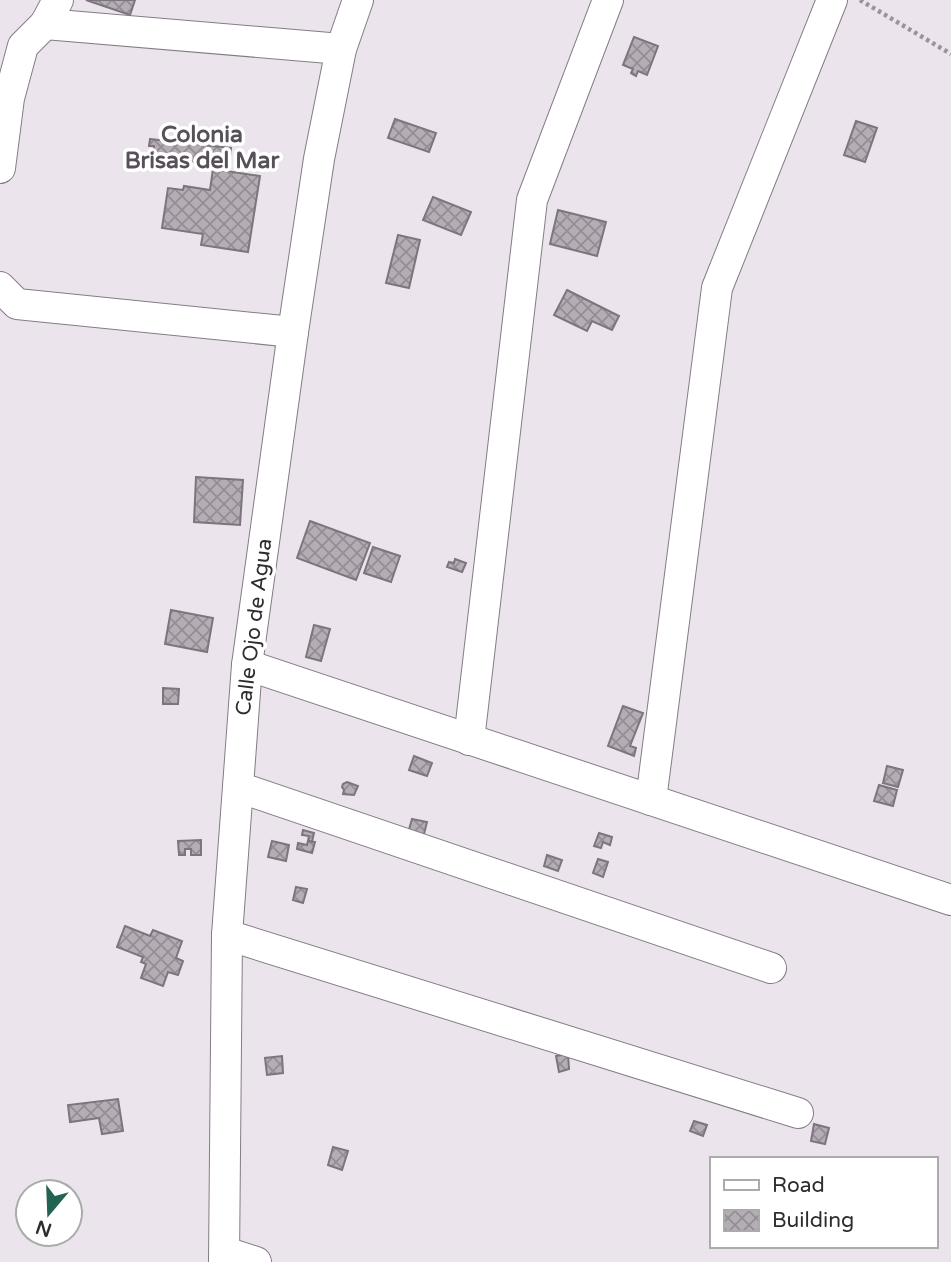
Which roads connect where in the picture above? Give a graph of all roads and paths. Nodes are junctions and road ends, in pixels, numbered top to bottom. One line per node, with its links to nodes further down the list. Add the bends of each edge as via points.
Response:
1 (358, 0): 6 (street, Calle Ojo de Agua)
2 (608, 0): 12 (street, via 532,200)
3 (832, 0): 14 (street, via 717,288)
4 (860, 0): 7 (path)
5 (52, 12): 6 (street); 8 (street, via 23,46 9,98)
6 (341, 49): 10 (street, Calle Ojo de Agua)
7 (951, 54)
8 (0, 166)
9 (0, 287): 10 (street, via 17,304)
10 (293, 332): 11 (street, Calle Ojo de Agua)
11 (247, 666): 12 (street); 13 (street, Calle Ojo de Agua)
12 (469, 740): 14 (street)
13 (238, 787): 16 (street, Calle Ojo de Agua); 17 (street)
14 (651, 800): 15 (street)
15 (951, 900)
16 (227, 934): 18 (street); 19 (street, Calle Ojo de Agua)
17 (772, 968)
18 (797, 1113)
19 (225, 1257): 20 (street)
20 (256, 1262)

